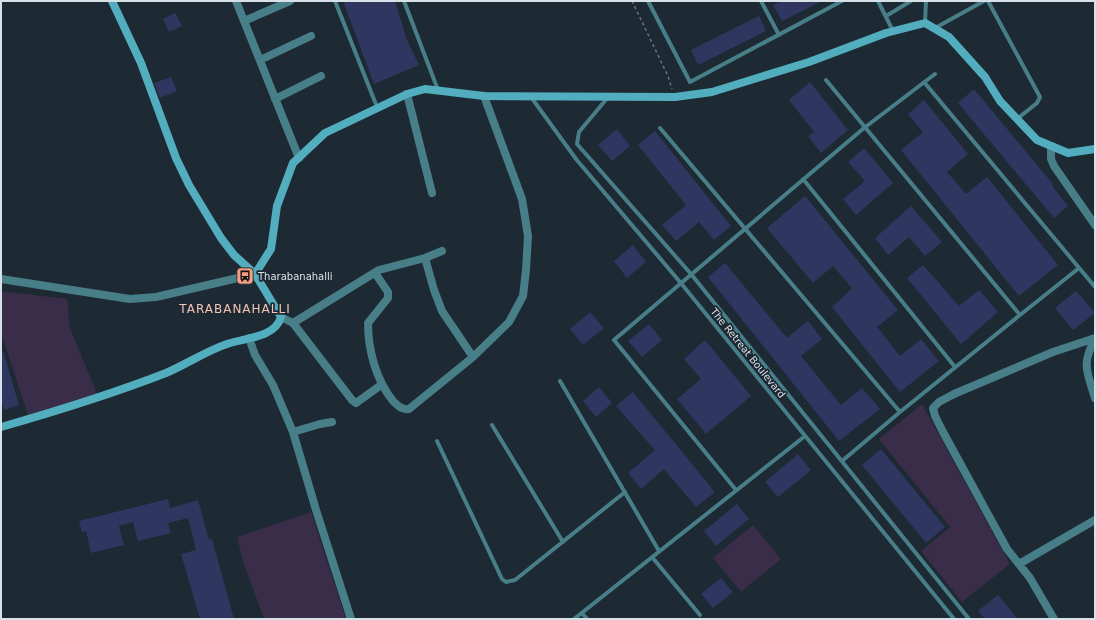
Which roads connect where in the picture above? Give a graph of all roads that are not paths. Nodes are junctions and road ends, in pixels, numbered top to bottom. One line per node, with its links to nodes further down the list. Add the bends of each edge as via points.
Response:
1 (112, 1): 47 (street, via 141,63 176,158 189,185 221,238)
2 (236, 1): 15 (street)
3 (290, 1): 15 (street)
4 (335, 1): 32 (lane)
5 (404, 1): 26 (lane)
6 (648, 1): 19 (lane, via 690,82)
7 (761, 1): 19 (lane)
8 (842, 1): 19 (lane)
9 (878, 1): 14 (lane)
10 (911, 1): 14 (lane)
11 (926, 1): 16 (lane)
12 (984, 1): 17 (lane)
13 (988, 1): 33 (lane, via 1040,98)
14 (886, 16): 18 (lane)
15 (244, 21): 21 (street)
16 (925, 23): 17 (street); 18 (street)
17 (934, 28): 33 (street, via 949,37)
18 (893, 31): 30 (street, via 809,62 712,92 675,96)
19 (779, 35)
20 (311, 36): 21 (street)
21 (260, 60): 31 (street)
22 (935, 74): 25 (lane)
23 (321, 76): 31 (street)
24 (826, 80): 35 (lane)
25 (924, 82): 35 (lane); 45 (lane)
26 (438, 90): 27 (street, via 425,89); 28 (street)
27 (407, 94): 32 (street); 40 (street)
28 (484, 96): 29 (street); 57 (street, via 522,199 528,236 523,296 509,322)
29 (530, 96): 30 (street); 50 (lane, The Retreat Boulevard, via 576,159)
30 (609, 96): 48 (lane, via 579,132 577,144)
31 (275, 99): 38 (street)
32 (377, 108): 38 (street, via 326,133)
33 (1016, 119): 36 (street, via 1037,140)
34 (660, 128): 42 (lane)
35 (864, 128): 39 (lane); 52 (lane)
36 (1052, 146): 37 (street, via 1068,153); 41 (street, via 1051,160 1054,166)
37 (1095, 148)
38 (298, 158): 47 (street, via 293,163 277,206 271,249)
39 (803, 179): 42 (lane); 58 (lane)
40 (432, 193)
41 (1095, 225)
42 (745, 228): 48 (lane); 62 (lane)
43 (442, 251): 44 (street)
44 (425, 258): 46 (street); 57 (street, via 442,311)
45 (1079, 268): 51 (lane); 52 (lane)
46 (375, 273): 54 (street); 60 (street, via 388,292 388,298 368,323 374,363)
47 (255, 274): 49 (street, via 156,297 130,299); 53 (street)
48 (690, 274): 50 (lane); 69 (lane)
49 (1, 279)
50 (680, 282): 67 (lane, The Retreat Boulevard); 70 (lane, via 614,340)
51 (1095, 287)
52 (1020, 315): 58 (lane)
53 (281, 317): 54 (street); 55 (street, via 274,328 260,336)
54 (293, 323): 60 (street, via 356,403)
55 (249, 338): 65 (street, via 226,344 167,372 71,407); 66 (street)
56 (1095, 338): 61 (street, via 1086,357 1087,371); 76 (street, via 1053,352 954,394 933,408 943,432 1007,549)
57 (473, 356): 60 (street, via 409,409 400,408)
58 (955, 367): 62 (lane)
59 (560, 381): 71 (lane)
60 (381, 385)
61 (1095, 398)
62 (900, 412): 69 (lane)
63 (332, 422): 66 (street)
64 (492, 425): 73 (lane)
65 (1, 427)
66 (293, 432): 80 (street)
67 (804, 436): 70 (lane); 79 (lane, The Retreat Boulevard)
68 (437, 441): 73 (lane, via 502,579 506,582 516,580)
69 (842, 461): 83 (lane)
70 (736, 490): 74 (lane)
71 (625, 492): 73 (lane); 74 (lane)
72 (1095, 520): 76 (street)
73 (563, 542)
74 (659, 551): 75 (lane)
75 (652, 557): 77 (lane); 78 (lane)
76 (1019, 564): 84 (street)
77 (582, 613): 81 (lane); 82 (lane)
78 (700, 615)
79 (952, 618)
80 (351, 619)
81 (574, 619)
82 (587, 619)
83 (969, 619)
84 (1054, 619)

